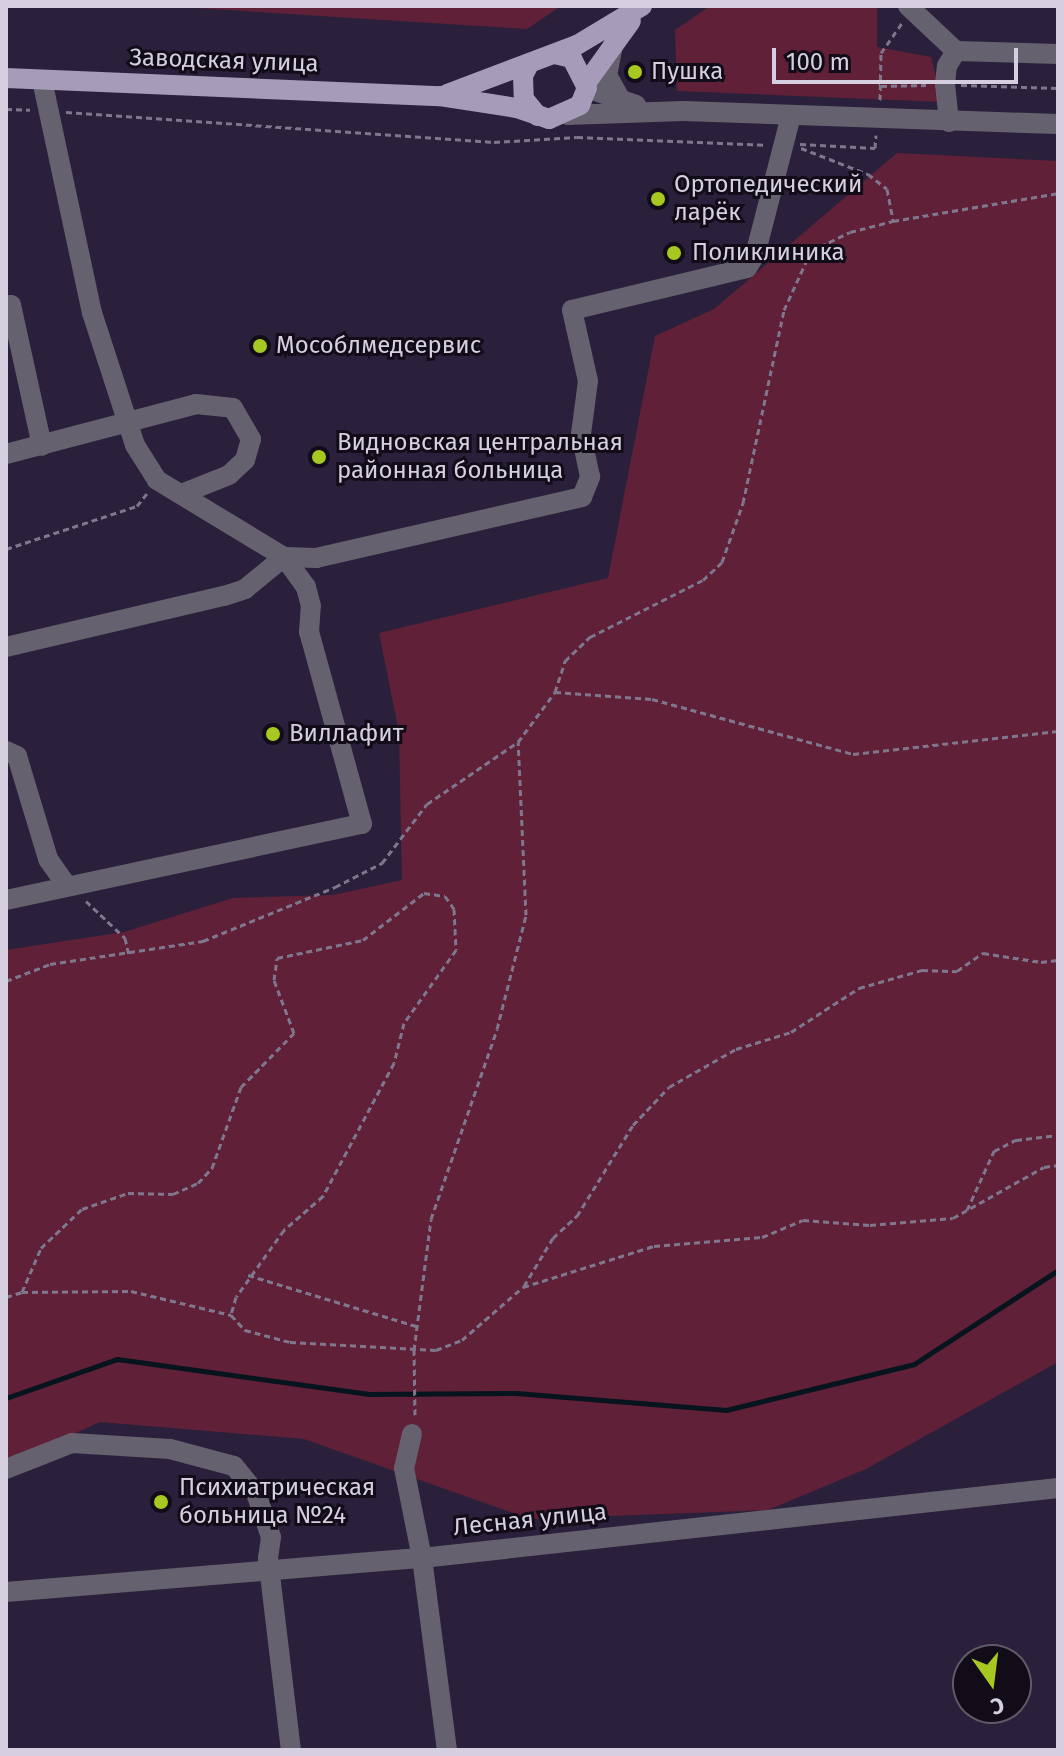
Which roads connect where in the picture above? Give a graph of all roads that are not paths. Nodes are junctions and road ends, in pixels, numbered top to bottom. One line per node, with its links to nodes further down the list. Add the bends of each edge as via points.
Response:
1 (644, 6): 3 (main road); 5 (main road)
2 (910, 8): 4 (street)
3 (617, 36): 10 (main road); 12 (street, via 607,70)
4 (956, 51): 6 (street); 17 (street, via 945,84)
5 (554, 54): 7 (main road); 10 (main road, via 572,58)
6 (1058, 54)
7 (529, 64): 11 (main road); 16 (main road, via 523,76 524,99)
8 (6, 78): 9 (main road, Заводская улица)
9 (42, 80): 11 (main road, Заводская улица); 20 (street, via 92,313)
10 (587, 85): 12 (street); 14 (main road, via 580,105)
11 (440, 96): 16 (main road)
12 (621, 100): 13 (street)
13 (683, 111): 14 (street); 15 (street)
14 (567, 115): 16 (main road)
15 (791, 116): 17 (street); 24 (street, via 755,255 747,268 572,310 588,381 581,434 590,477 582,497 316,558)
16 (540, 117)
17 (949, 122): 18 (street)
18 (1058, 124)
19 (6, 306): 21 (street, via 11,305)
20 (127, 424): 21 (street); 23 (street, via 144,466 157,480); 23 (street, via 196,404 233,408 241,416 251,439 245,460 229,475)
21 (42, 446): 22 (street)
22 (6, 454)
23 (184, 493): 24 (street)
24 (284, 557): 25 (street, via 245,589 224,596); 27 (street, via 306,587 309,632 362,824)
25 (6, 647)
26 (6, 751): 27 (street, via 17,756 48,859)
27 (67, 886): 28 (street)
28 (6, 900)
29 (412, 1434): 32 (street, via 404,1468)
30 (6, 1469): 33 (street, via 72,1443 170,1449 234,1466 256,1493 271,1537)
31 (1058, 1488): 32 (street, Лесная улица)
32 (422, 1558): 33 (street, Лесная улица); 36 (street)
33 (272, 1570): 34 (street, Лесная улица); 35 (street)
34 (6, 1592)
35 (291, 1750)
36 (447, 1750)

